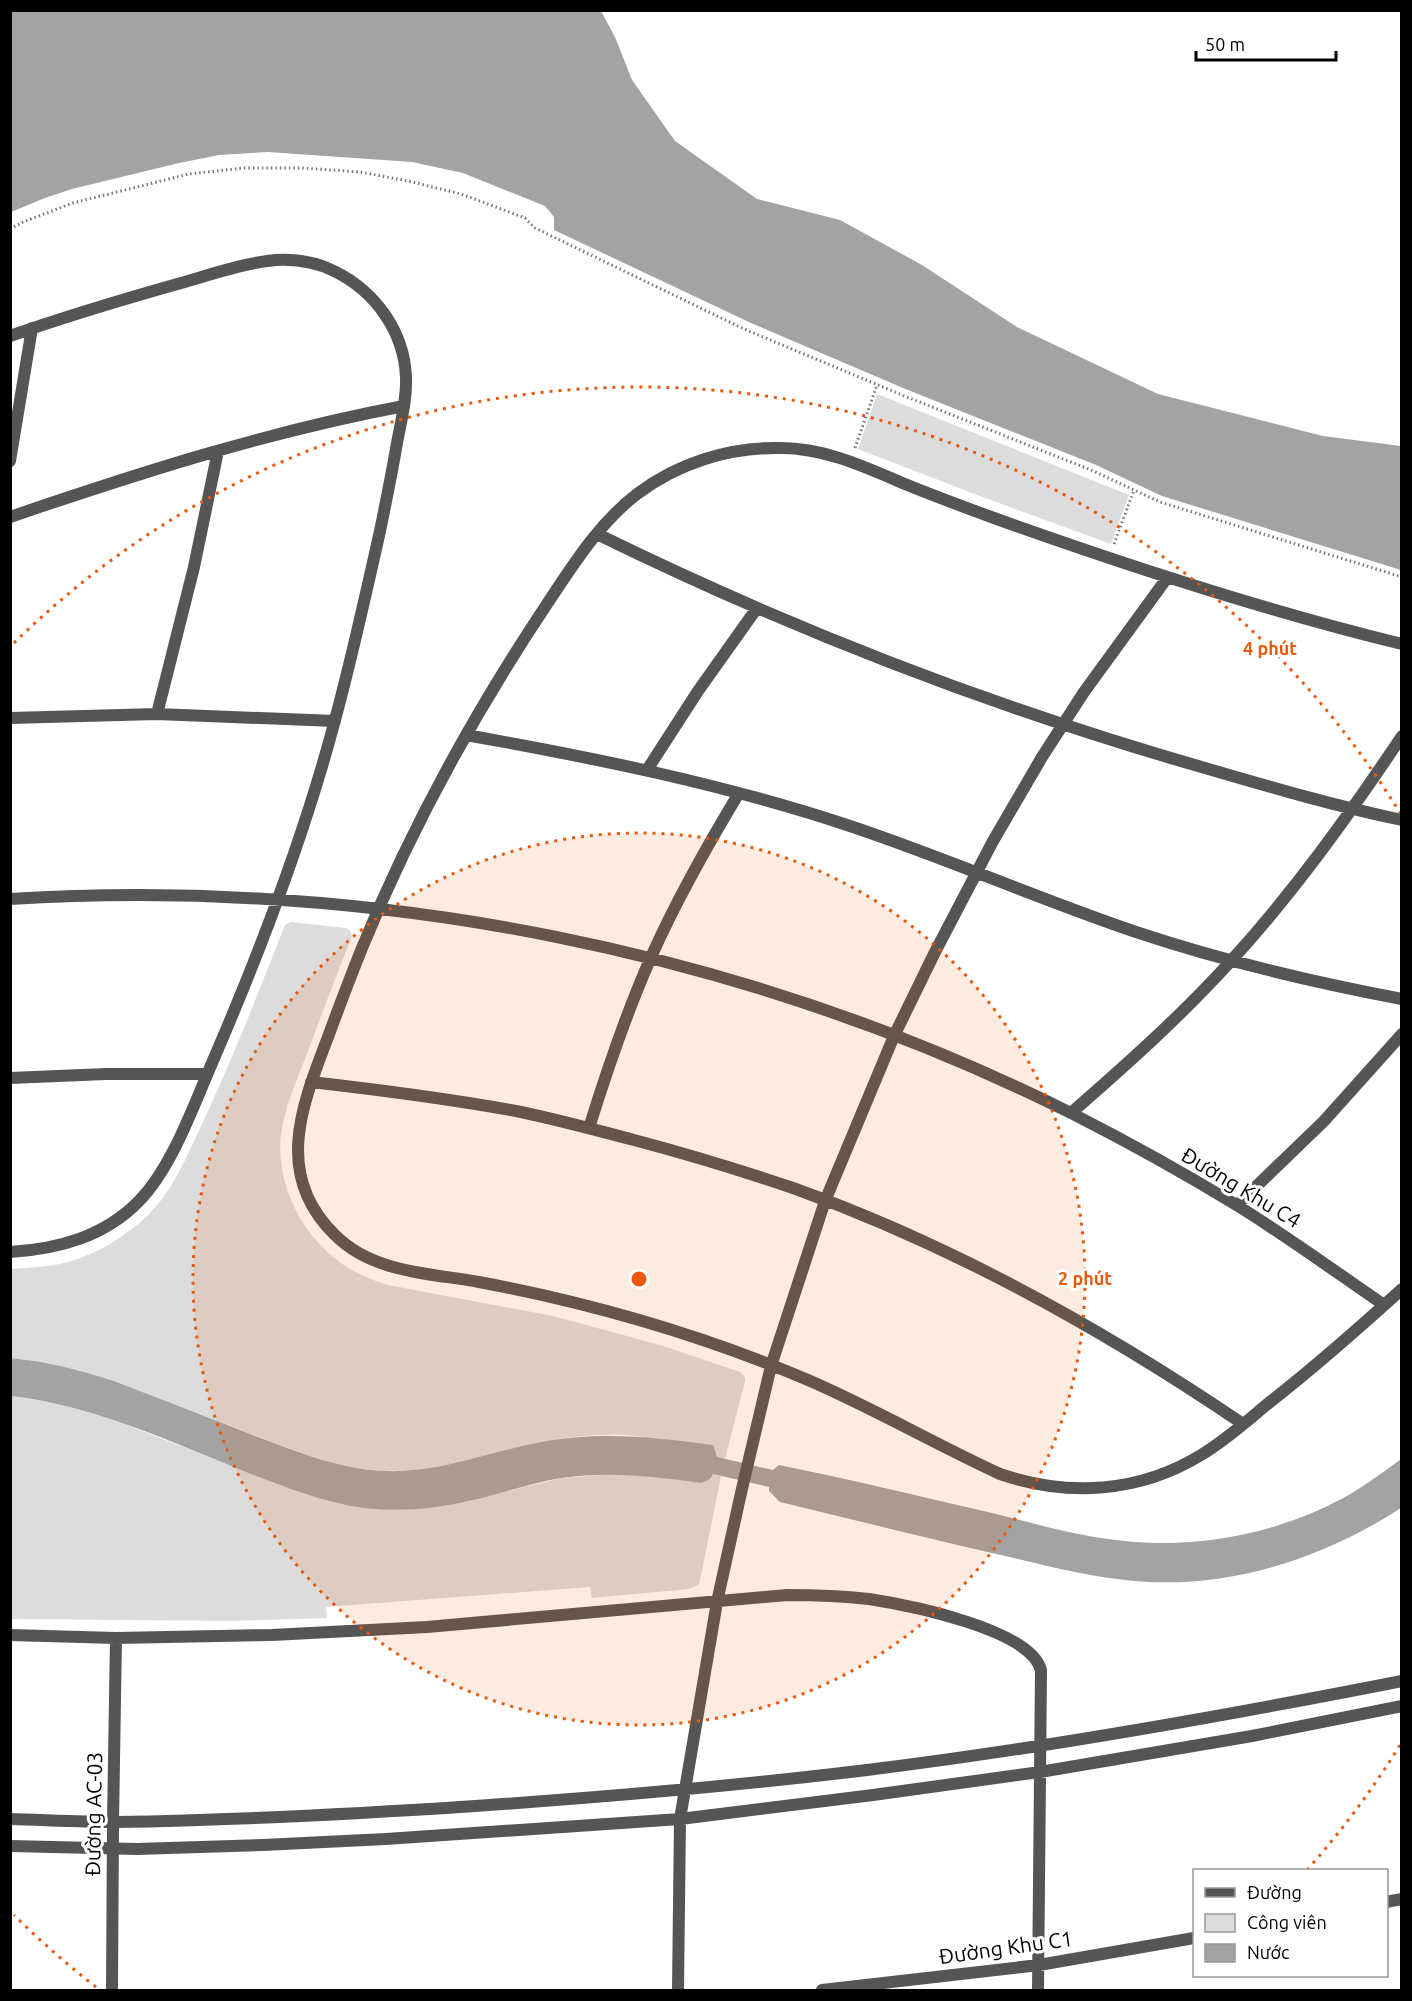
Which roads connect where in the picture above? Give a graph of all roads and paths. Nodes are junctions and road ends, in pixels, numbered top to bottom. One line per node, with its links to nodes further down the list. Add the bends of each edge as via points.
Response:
1 (10, 229): 4 (path, via 73,203 189,174 243,168 360,171 461,194 525,218 535,228 744,329)
2 (32, 328): 3 (street); 5 (street, via 248,265 277,260 305,262 332,270 359,287 388,320 404,364); 8 (street)
3 (10, 336)
4 (877, 385): 7 (path); 9 (path)
5 (404, 406): 6 (street, via 350,416); 19 (street, via 369,581)
6 (218, 452): 10 (street); 17 (street)
7 (854, 452)
8 (10, 460)
9 (1134, 490): 12 (path); 13 (path, via 1160,502)
10 (10, 517)
11 (597, 534): 14 (street, via 639,493 681,468 733,452 791,448 855,463 995,518); 15 (street); 21 (street, via 526,635)
12 (1113, 549)
13 (1401, 577)
14 (1167, 578): 16 (street); 20 (street)
15 (757, 608): 20 (street, via 910,671); 23 (street)
16 (1401, 644)
17 (157, 714): 18 (street); 19 (street)
18 (10, 718)
19 (335, 721): 29 (street)
20 (1062, 725): 25 (street); 27 (street)
21 (466, 735): 23 (street); 30 (street)
22 (1401, 736): 25 (street)
23 (647, 770): 24 (street)
24 (740, 793): 27 (street, via 846,825); 31 (street, via 681,893)
25 (1352, 808): 26 (street); 32 (street)
26 (1401, 820)
27 (975, 873): 32 (street, via 1052,903); 35 (street)
28 (10, 898): 29 (street, Đường Khu C4, via 200,894)
29 (278, 899): 30 (street, Đường Khu C4); 36 (street)
30 (379, 908): 31 (street, Đường Khu C4, via 533,932); 38 (street)
31 (651, 958): 35 (street, Đường Khu C4, via 772,991); 40 (street)
32 (1231, 961): 33 (street); 39 (street, via 1162,1031)
33 (1401, 999)
34 (1401, 1034): 42 (street, via 1324,1121)
35 (894, 1036): 39 (street, Đường Khu C4); 41 (street)
36 (207, 1074): 37 (street); 43 (street, via 163,1168 138,1202 90,1236 48,1249)
37 (10, 1078)
38 (311, 1082): 40 (street, via 437,1098); 46 (street, via 298,1131 301,1178 321,1221 360,1255 399,1268 588,1306)
39 (1071, 1113): 42 (street, Đường Khu C4)
40 (590, 1128): 41 (street, via 718,1163)
41 (825, 1201): 46 (street); 47 (street, via 916,1239 1022,1291 1132,1352)
42 (1237, 1205): 45 (street, Đường Khu C4)
43 (10, 1252)
44 (1401, 1289): 45 (street)
45 (1384, 1305): 47 (street)
46 (771, 1366): 47 (street, via 849,1399 1000,1474 1055,1488 1105,1488 1138,1482 1203,1454); 48 (street)
47 (1243, 1424)
48 (717, 1602): 50 (street, via 427,1627); 53 (street, via 787,1594 853,1598 921,1609 1004,1636 1032,1653 1040,1665); 55 (street)
49 (10, 1635): 50 (street)
50 (117, 1638): 58 (street, Đường AC-03)
51 (1401, 1681): 53 (street, via 1157,1728)
52 (1401, 1706): 54 (street)
53 (1040, 1746): 54 (street); 55 (street)
54 (1040, 1772): 57 (street); 62 (street)
55 (684, 1790): 57 (street); 58 (street, via 386,1812)
56 (10, 1819): 58 (street)
57 (680, 1819): 60 (street, via 386,1839); 64 (street)
58 (113, 1822): 60 (street, Đường AC-03)
59 (10, 1846): 60 (street)
60 (113, 1849): 63 (street, Đường AC-03)
61 (1193, 1938): 62 (street, Đường Khu C1)
62 (1039, 1965): 65 (street, Đường Khu C1); 66 (street)
63 (112, 1990)
64 (678, 1990)
65 (822, 1990)
66 (1038, 1990)

